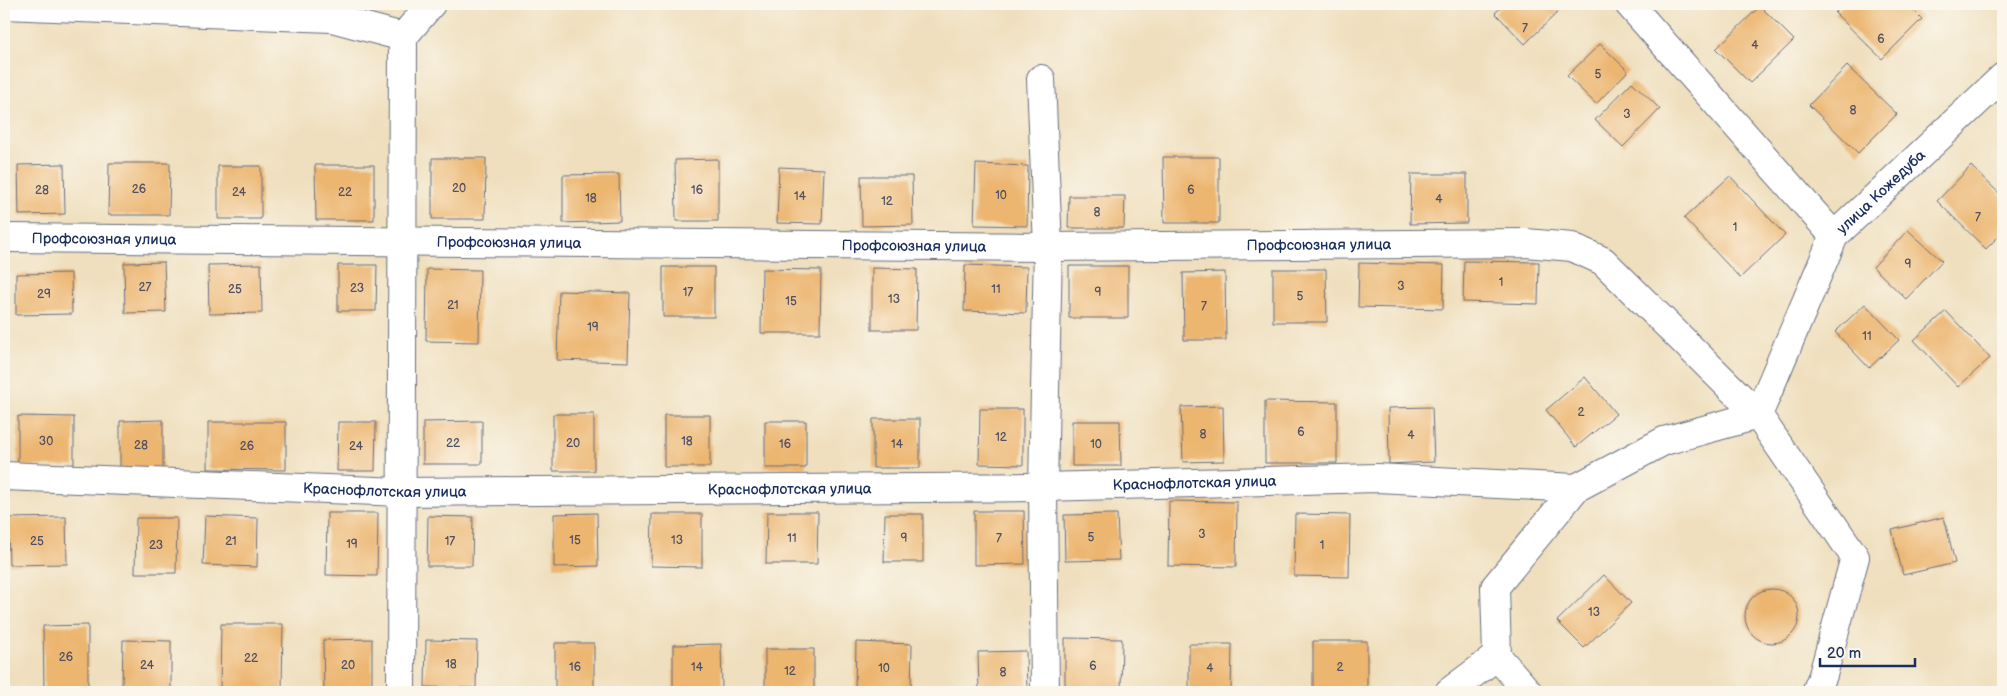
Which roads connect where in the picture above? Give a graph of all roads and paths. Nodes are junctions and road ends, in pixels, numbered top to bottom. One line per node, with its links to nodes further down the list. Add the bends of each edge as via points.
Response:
1 (431, 4): 4 (street)
2 (1629, 4): 7 (street)
3 (4, 6): 4 (street, via 332,18)
4 (403, 37): 9 (street)
5 (2003, 78): 7 (street, улица Кожедуба)
6 (1041, 79): 10 (street)
7 (1834, 236): 11 (street, улица Кожедуба)
8 (4, 238): 9 (street, Профсоюзная улица)
9 (403, 242): 10 (street, Профсоюзная улица); 15 (street)
10 (1048, 247): 11 (street, Профсоюзная улица, via 1526,243 1572,246 1603,261); 13 (street)
11 (1758, 415): 14 (street, via 1664,441); 21 (street, Профсоюзная улица, via 1855,557)
12 (4, 476): 15 (street, Краснофлотская улица)
13 (1043, 487): 14 (street, Краснофлотская улица, via 1377,478); 15 (street, Краснофлотская улица); 18 (street)
14 (1576, 488): 16 (street, via 1495,587)
15 (401, 492): 17 (street)
16 (1497, 656): 19 (street); 20 (street)
17 (401, 692)
18 (1045, 692)
19 (1449, 692)
20 (1528, 692)
21 (1816, 692)

